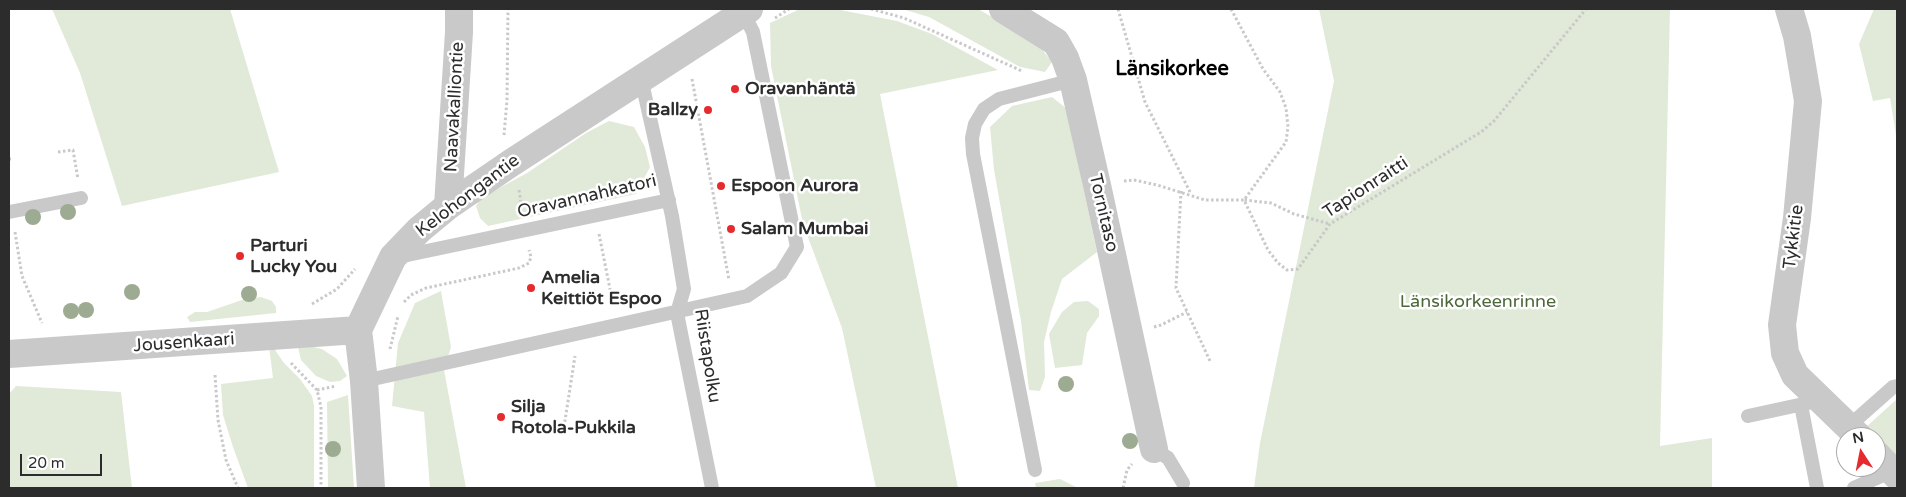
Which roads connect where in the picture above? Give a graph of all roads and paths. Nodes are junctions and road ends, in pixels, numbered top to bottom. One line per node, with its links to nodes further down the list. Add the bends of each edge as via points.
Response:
1 (459, 9): 21 (street, Naavakalliontie)
2 (508, 9): 14 (path)
3 (871, 9): 12 (path, via 913,22)
4 (1003, 9): 12 (street, Tornitaso, via 1056,42 1065,58)
5 (1118, 9): 17 (path, via 1145,102)
6 (1231, 9): 20 (path, via 1263,69 1280,92 1288,127 1286,142)
7 (1586, 9): 23 (path, Tapionraitti, via 1481,132)
8 (1789, 9): 45 (street, Tykkitie, via 1798,36 1808,101 1797,218 1782,325 1785,353)
9 (746, 11): 11 (street, Kelohongantie); 28 (lane, via 797,247 781,273 747,296)
10 (691, 71): 28 (path)
11 (641, 78): 14 (street, Kelohongantie); 19 (lane, Oravannahkatori)
12 (1062, 83): 15 (street, Tornitaso); 52 (lane, via 999,99 984,109 972,138 972,154)
13 (58, 152): 18 (path, via 73,150)
14 (506, 155): 21 (street, Kelohongantie); 24 (path, via 516,174)
15 (1097, 185): 16 (path, via 1134,180); 37 (street, Tornitaso)
16 (1181, 191): 17 (path); 32 (path, via 1176,288)
17 (1191, 194): 20 (path, via 1205,200)
18 (80, 198): 22 (lane)
19 (668, 200): 24 (lane, Oravannahkatori); 33 (lane, Riistapolku, via 684,289)
20 (1244, 200): 23 (path, via 1271,203 1294,214); 23 (path, Tapionraitti, via 1268,250 1287,270 1298,269)
21 (448, 206): 26 (street, Kelohongantie)
22 (10, 212): 35 (path, via 22,276)
23 (1330, 224)
24 (526, 230): 26 (lane, Oravannahkatori); 29 (path, via 531,256 529,263 519,268 426,288 411,295)
25 (598, 232): 34 (path)
26 (393, 257): 36 (street, Kelohongantie)
27 (359, 265): 30 (path, via 337,289)
28 (733, 300): 33 (lane)
29 (401, 305)
30 (306, 306)
31 (399, 312): 43 (path)
32 (1187, 312): 37 (path, via 1161,325); 41 (path)
33 (678, 313): 34 (lane); 57 (lane, Riistapolku)
34 (617, 324): 38 (lane)
35 (43, 327)
36 (358, 330): 39 (street, Jousenkaari); 43 (street)
37 (1129, 331): 50 (street, Tornitaso)
38 (579, 333): 43 (lane); 47 (path)
39 (281, 336): 40 (street, Jousenkaari); 55 (path, via 283,352 317,390 321,407)
40 (9, 354)
41 (1211, 363)
42 (215, 375): 54 (path, via 221,436 226,460)
43 (374, 379): 56 (street)
44 (1897, 386): 49 (lane)
45 (1811, 403): 46 (lane); 48 (street, Tykkitie); 58 (lane)
46 (1748, 416)
47 (564, 427)
48 (1847, 427)
49 (1858, 427)
50 (1154, 449): 53 (lane, via 1168,458)
51 (1888, 467): 59 (lane)
52 (1035, 470)
53 (1184, 484)
54 (238, 488)
55 (321, 488)
56 (371, 488)
57 (712, 488)
58 (1817, 488)
59 (1854, 488)

